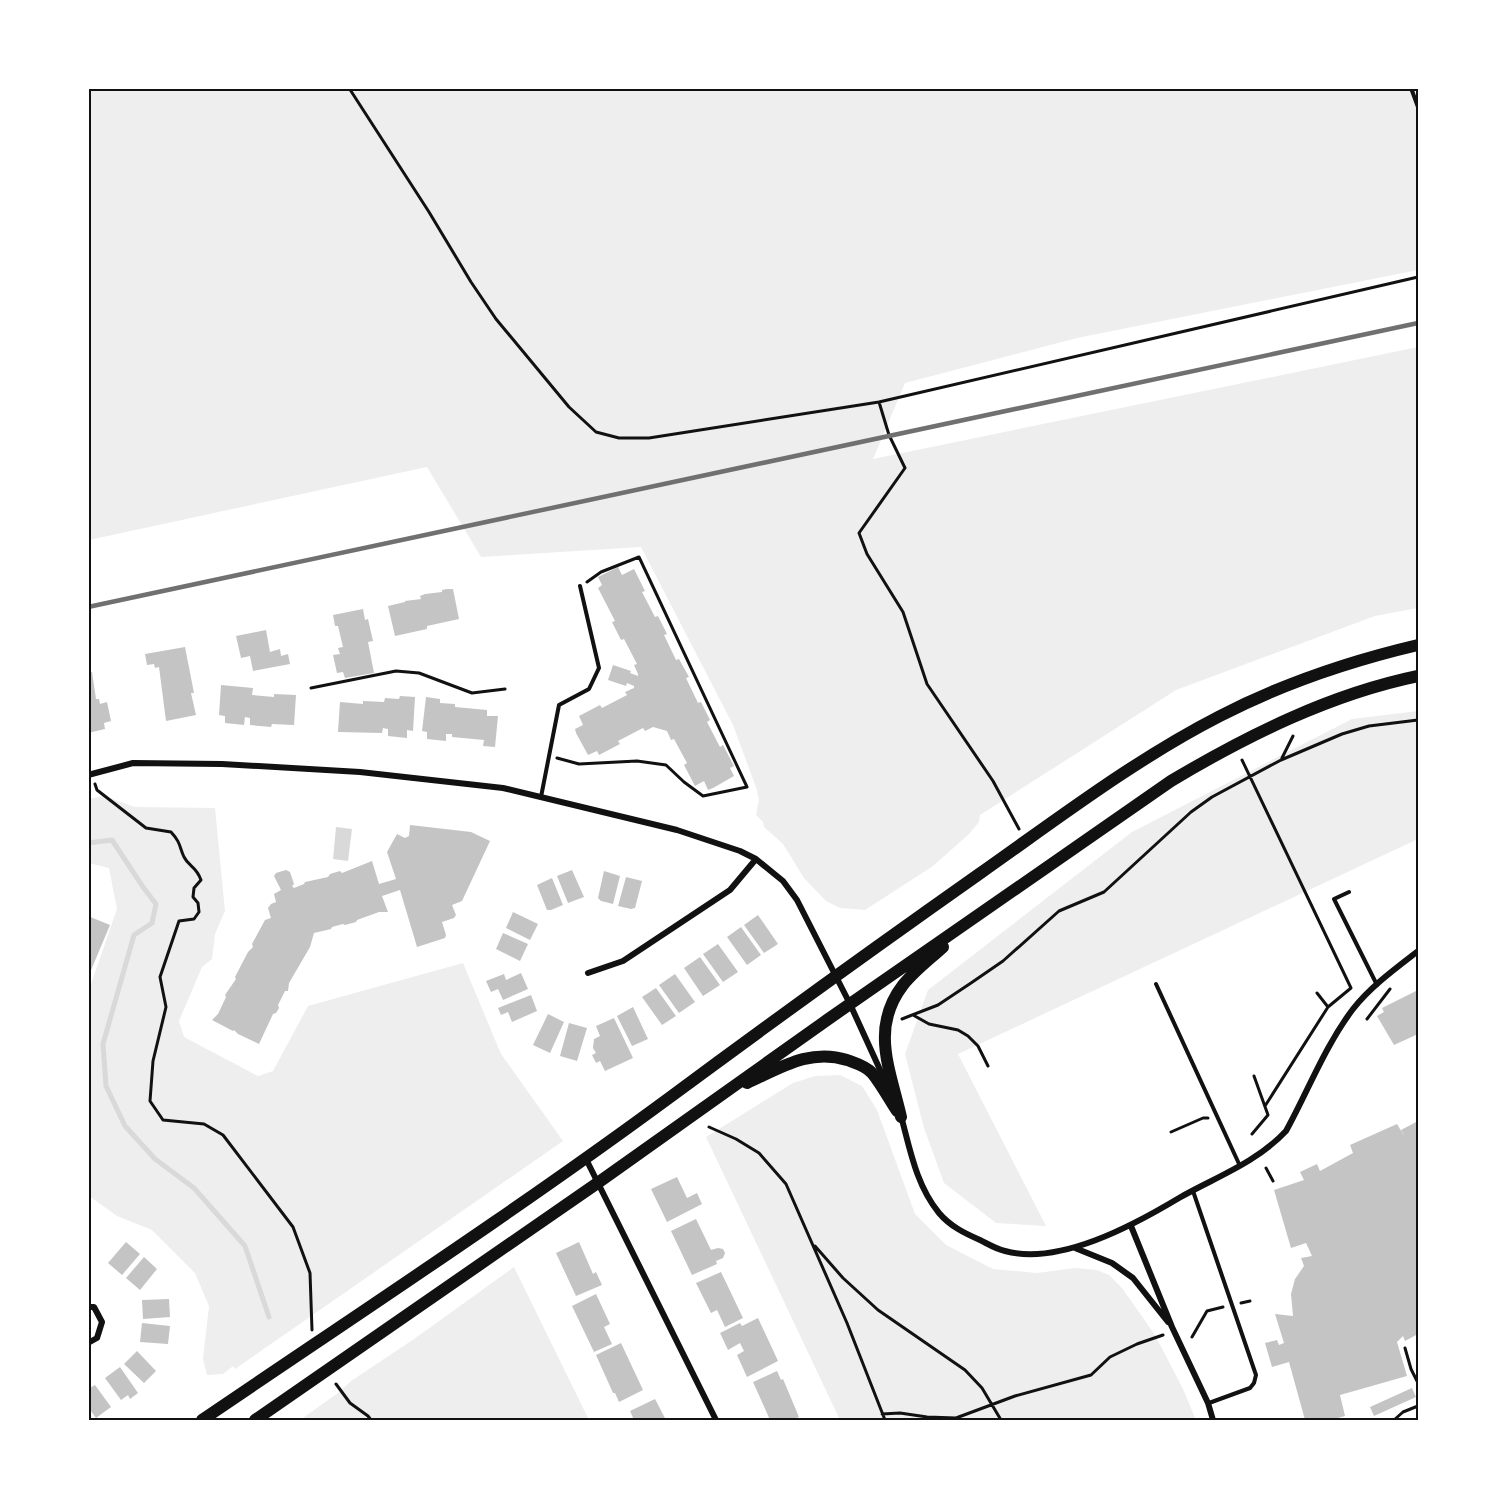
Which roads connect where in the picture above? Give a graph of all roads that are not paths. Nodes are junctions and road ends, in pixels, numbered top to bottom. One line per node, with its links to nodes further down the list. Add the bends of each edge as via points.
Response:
1 (1411, 88): 2 (lane)
2 (1419, 107)
3 (580, 586): 7 (lane, via 599,668 589,689 559,705)
4 (1419, 645): 13 (main road, via 1315,675 1221,716 1137,765)
5 (1419, 676): 10 (main road, via 1336,700 1206,760 1136,803)
6 (90, 775): 7 (street, via 133,763 222,764 360,772 503,788)
7 (541, 797): 8 (street, via 677,830)
8 (756, 859): 12 (street, via 729,890 623,961); 13 (street, via 783,881 796,900)
9 (1349, 892): 15 (lane, via 1334,899)
10 (977, 915): 16 (main road); 18 (main road, via 904,983 892,1001 884,1042)
11 (1419, 951): 15 (street)
12 (588, 973)
13 (835, 975): 16 (street); 19 (main road)
14 (1156, 984): 20 (lane)
15 (1377, 986): 20 (street, via 1354,1008 1338,1032 1286,1131)
16 (850, 1004): 17 (main road); 18 (street)
17 (714, 1100): 18 (main road, via 794,1061 836,1056 870,1071); 21 (main road)
18 (901, 1117): 24 (street, via 924,1189 956,1229 1005,1251 1038,1254)
19 (586, 1159): 21 (street); 29 (main road)
20 (1240, 1167): 22 (street)
21 (599, 1182): 30 (main road); 31 (street)
22 (1193, 1190): 23 (street); 28 (lane, via 1256,1375 1250,1388)
23 (1131, 1226): 24 (street); 26 (street)
24 (1075, 1247): 26 (street, via 1112,1263 1133,1278)
25 (88, 1306): 27 (street, via 94,1307 102,1322 97,1338)
26 (1172, 1327): 28 (street)
27 (88, 1343)
28 (1208, 1403): 32 (street)
29 (202, 1420)
30 (255, 1420)
31 (716, 1420)
32 (1213, 1420)

